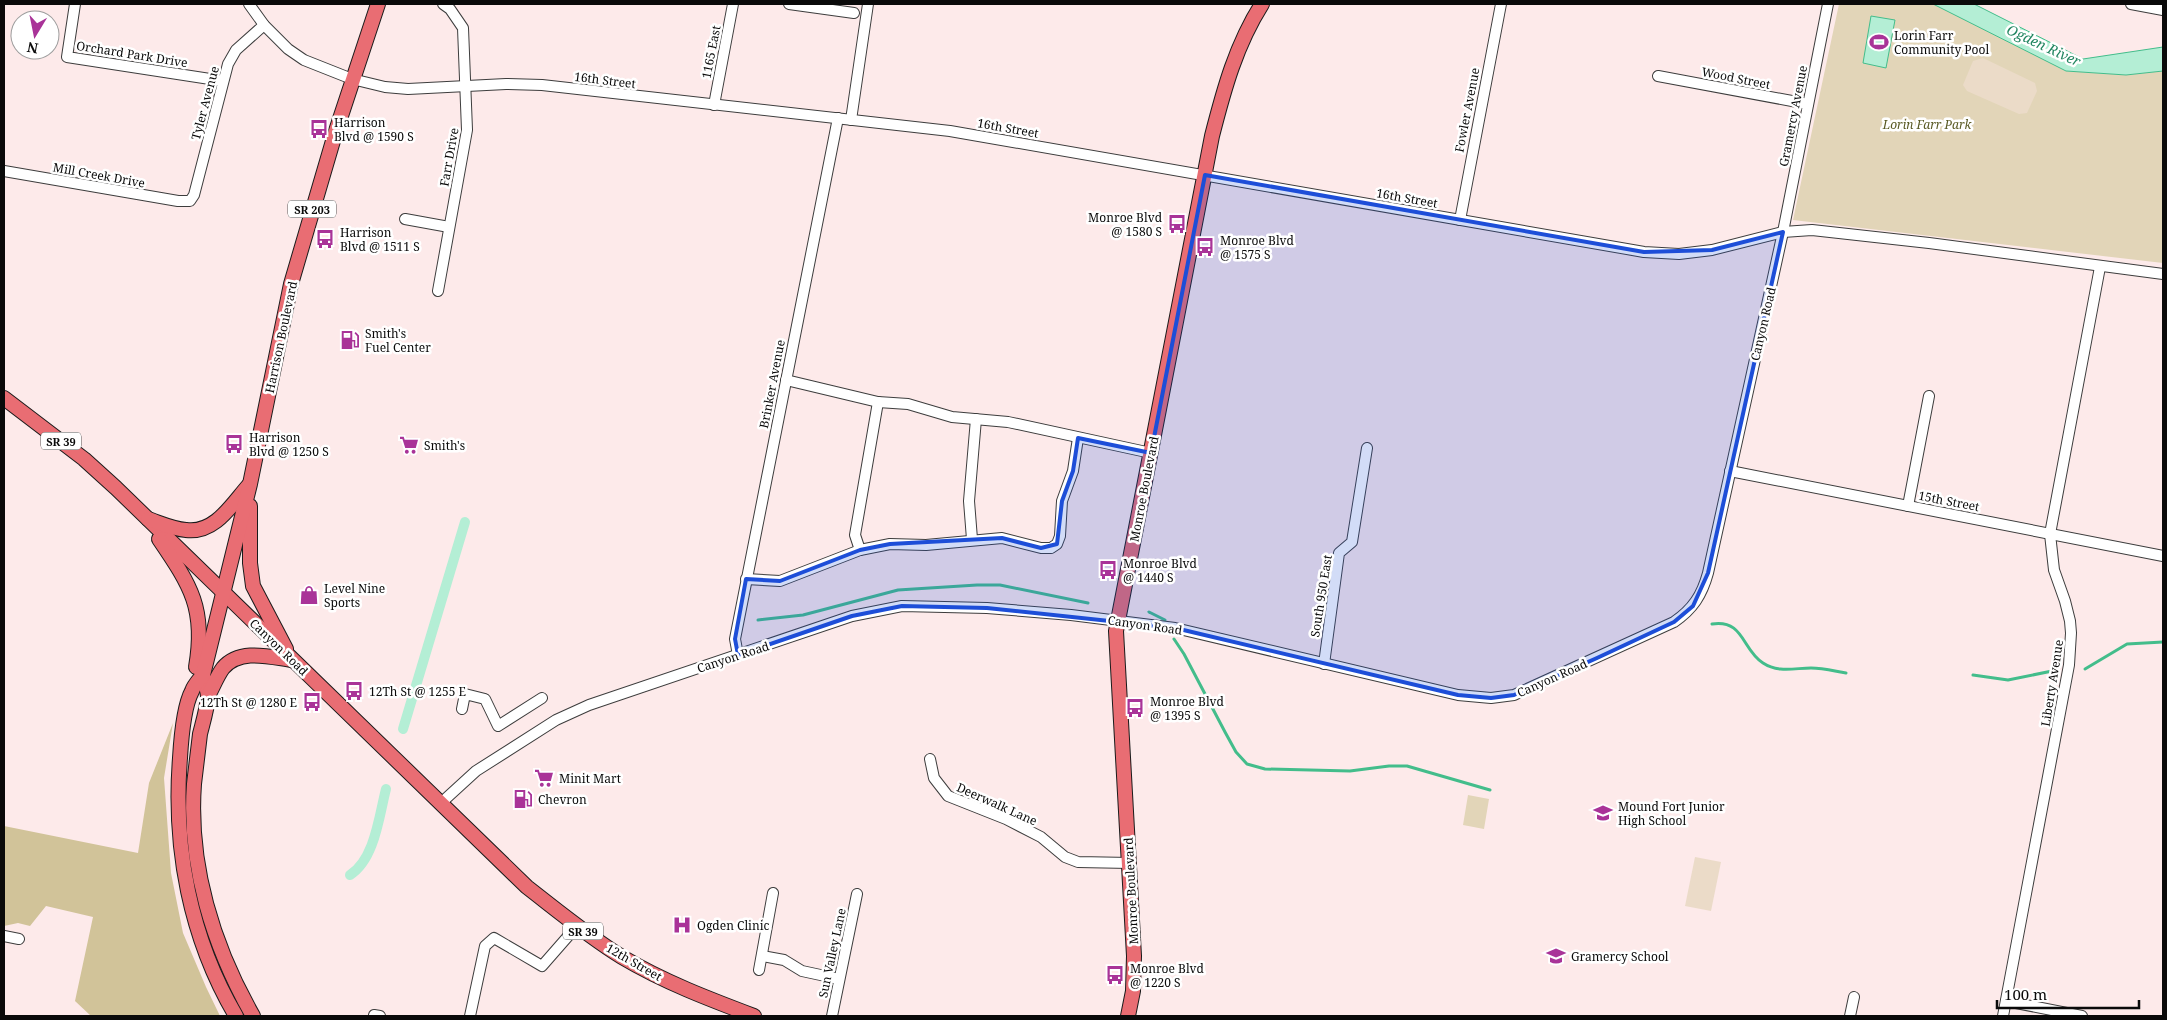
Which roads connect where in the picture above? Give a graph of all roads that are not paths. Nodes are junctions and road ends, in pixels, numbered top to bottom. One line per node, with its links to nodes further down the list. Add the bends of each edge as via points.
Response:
1 (75, 4): 17 (street, Orchard Park Drive, via 67,57)
2 (249, 4): 14 (street, 16th Street)
3 (378, 4): 16 (main road, Harrison Boulevard / SR 203)
4 (443, 4): 18 (street, Farr Drive, via 463,28)
5 (733, 4): 20 (street, 1165 East)
6 (789, 4): 13 (street)
7 (868, 4): 22 (street)
8 (1262, 4): 24 (main road, Monroe Boulevard, via 1231,65)
9 (1501, 4): 27 (street, Fowler Avenue)
10 (1828, 4): 19 (street, Gramercy Avenue)
11 (2131, 4): 12 (street)
12 (2163, 10)
13 (854, 13)
14 (264, 25): 16 (street, 16th Street, via 304,60); 17 (street, Tyler Avenue, via 236,50)
15 (1658, 76): 19 (street, Wood Street)
16 (352, 79): 18 (street, 16th Street, via 408,89); 42 (main road, Harrison Boulevard / SR 203, via 291,284)
17 (223, 81): 25 (street, Tyler Avenue)
18 (466, 86): 20 (street, 16th Street, via 542,85); 28 (street, Farr Drive, via 468,130)
19 (1808, 104): 29 (street, Gramercy Avenue)
20 (714, 105): 21 (street, 16th Street)
21 (838, 118): 22 (street, 16th Street); 33 (street, Brinker Avenue)
22 (851, 120): 24 (street, 16th Street, via 950,131)
23 (4, 171): 25 (street, Mill Creek Drive)
24 (1205, 175): 27 (street, 16th Street); 40 (main road, Monroe Boulevard)
25 (190, 201)
26 (405, 219): 28 (street)
27 (1460, 220): 29 (street, 16th Street, via 1644,252 1680,254 1712,250)
28 (449, 227): 32 (street, Farr Drive)
29 (1783, 232): 30 (street, via 1812,230); 41 (street, Canyon Road)
30 (2100, 266): 31 (street); 45 (street, Liberty Avenue)
31 (2163, 274)
32 (438, 291)
33 (786, 380): 36 (street); 49 (street, Brinker Avenue)
34 (1929, 396): 43 (street)
35 (4, 398): 44 (main road, Canyon Road / SR 39, via 84,459)
36 (878, 402): 37 (street, via 908,404 952,417); 47 (street, via 855,535)
37 (976, 419): 38 (street, via 1008,422); 46 (street, via 969,501)
38 (1078, 438): 40 (street); 46 (street, via 1073,471 1062,501 1057,544 1041,548 1002,538)
39 (1367, 448): 54 (street, South 950 East, via 1352,542 1339,553)
40 (1151, 452): 51 (main road, Monroe Boulevard)
41 (1730, 471): 43 (street, 15th Street); 54 (street, Canyon Road, via 1704,587 1694,606 1674,622 1503,697 1458,695)
42 (250, 484): 44 (main road, via 207,527 183,530); 50 (main road, Harrison Boulevard / SR 203); 53 (main road, via 253,586)
43 (1908, 506): 45 (street, 15th Street)
44 (145, 518): 50 (main road, Canyon Road / SR 39); 56 (main road, via 182,572 196,605 200,644)
45 (2050, 534): 48 (street, 15th Street); 72 (street, Liberty Avenue, via 2054,570 2070,621 2071,649)
46 (972, 540): 47 (street, via 926,545 890,544)
47 (860, 550): 49 (street, via 780,581)
48 (2163, 556)
49 (746, 579): 52 (street, Brinker Avenue, via 735,639)
50 (222, 593): 53 (main road, Canyon Road / SR 39); 55 (main road, Harrison Boulevard)
51 (1118, 621): 52 (street, Canyon Road, via 987,608 902,606 852,616); 54 (street, Canyon Road, via 1215,636); 62 (main road, Monroe Boulevard, via 1118,672)
52 (738, 655): 61 (street, Canyon Road, via 597,702 556,720 476,771)
53 (292, 660): 57 (main road, via 255,655 238,658 223,668); 61 (main road, Canyon Road / SR 39)
54 (1324, 664)
55 (203, 675): 56 (main road, Harrison Boulevard); 57 (main road, Harrison Boulevard)
56 (191, 691): 73 (main road, Harrison Boulevard, via 179,772 178,818 182,861 203,946)
57 (208, 696): 74 (main road, Harrison Boulevard, via 194,786 198,867 219,946)
58 (542, 698): 59 (street, via 498,726 485,699 465,694)
59 (462, 708)
60 (930, 759): 62 (street, Deerwalk Lane, via 934,778 948,796 1041,837 1064,857 1078,862)
61 (441, 803): 65 (main road, 12th Street / SR 39, via 527,887)
62 (1130, 863): 78 (main road, Monroe Boulevard, via 1134,963)
63 (773, 893): 68 (street)
64 (857, 894): 70 (street, Sun Valley Lane)
65 (576, 926): 75 (street, via 542,966 494,938 485,946); 76 (main road, 12th Street / SR 39, via 664,980)
66 (4, 936): 67 (street)
67 (19, 939)
68 (762, 956): 69 (street); 70 (street, via 784,960 802,971)
69 (759, 970)
70 (839, 979): 77 (street, Sun Valley Lane)
71 (1854, 997): 79 (street)
72 (2006, 1001): 80 (street, Liberty Avenue); 81 (street)
73 (236, 1016)
74 (253, 1016)
75 (470, 1016)
76 (754, 1016)
77 (832, 1016)
78 (1128, 1016)
79 (1850, 1016)
80 (2003, 1016)
81 (2082, 1016)

